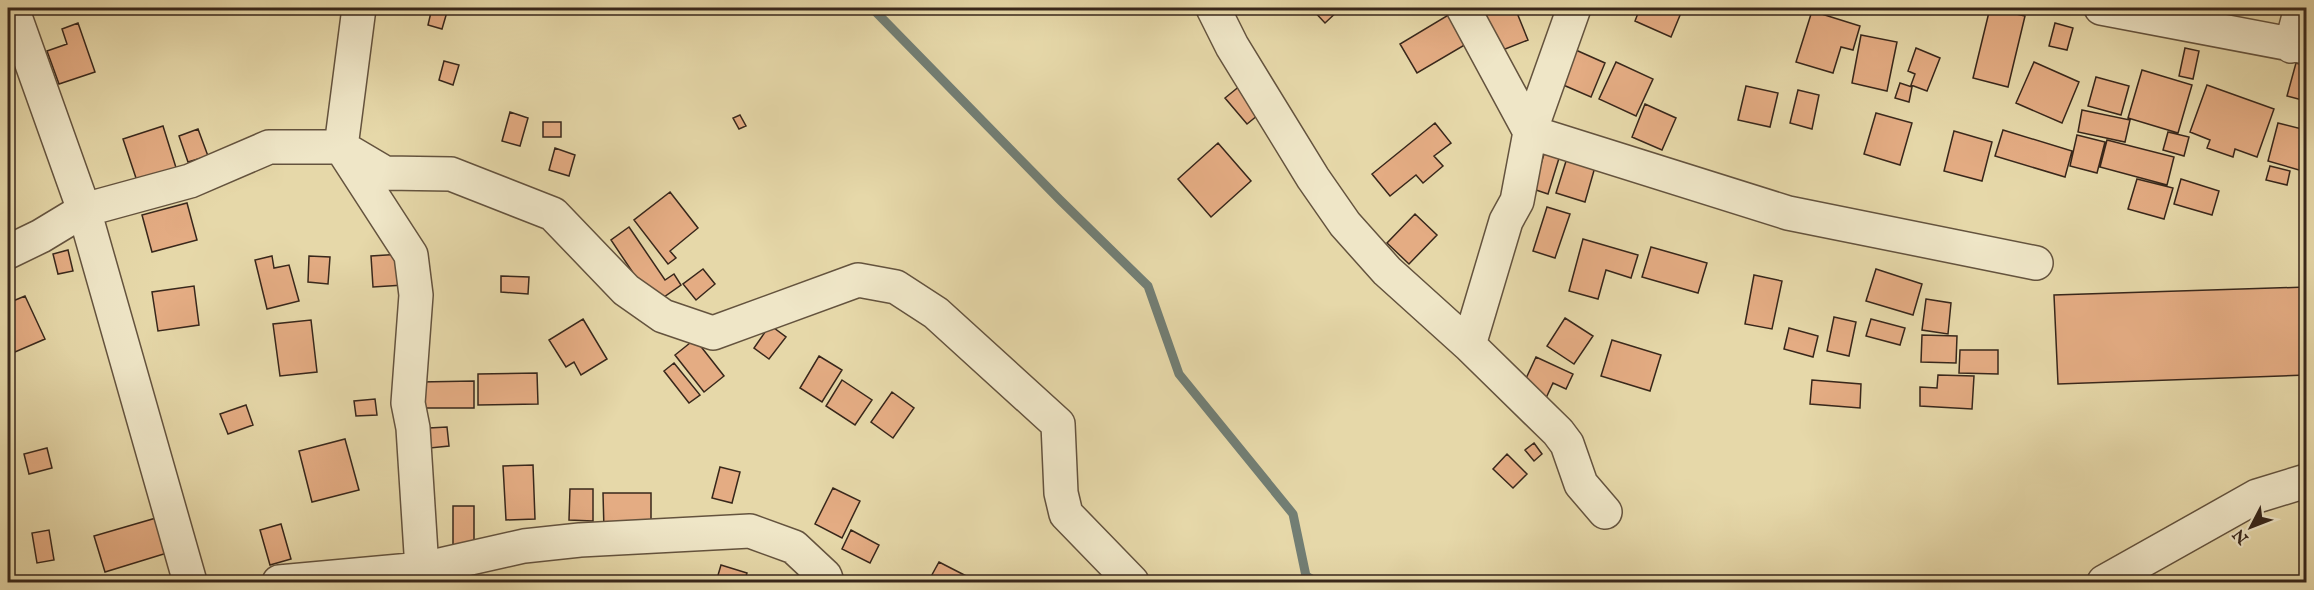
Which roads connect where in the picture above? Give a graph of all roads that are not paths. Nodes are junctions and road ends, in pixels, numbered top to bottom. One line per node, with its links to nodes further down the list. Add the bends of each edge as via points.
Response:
1 (12, 8): 11 (street)
2 (358, 8): 10 (street)
3 (1213, 8): 14 (street, via 1232,46 1345,224 1387,271)
4 (1463, 8): 9 (street)
5 (1574, 8): 9 (street)
6 (2101, 8): 8 (street)
7 (2301, 8): 8 (street)
8 (2299, 47)
9 (1530, 132): 13 (street, via 1788,213); 14 (street, via 1517,201 1506,221)
10 (341, 147): 11 (street, via 269,147 190,181); 17 (street, via 411,255 416,295 408,403); 21 (street, via 385,173 452,174 554,214 626,290 663,316 713,333 858,280 896,287 936,313 1058,423 1061,493 1066,514)
11 (84, 210): 12 (street); 18 (street)
12 (8, 252)
13 (2036, 263)
14 (1469, 345): 16 (street, via 1558,432 1567,444 1581,484)
15 (2307, 481): 22 (street, via 2257,496)
16 (1605, 512)
17 (424, 576): 19 (street); 20 (street, via 524,546 750,531 794,547)
18 (190, 582)
19 (279, 582)
20 (827, 582)
21 (1132, 582)
22 (2104, 582)

